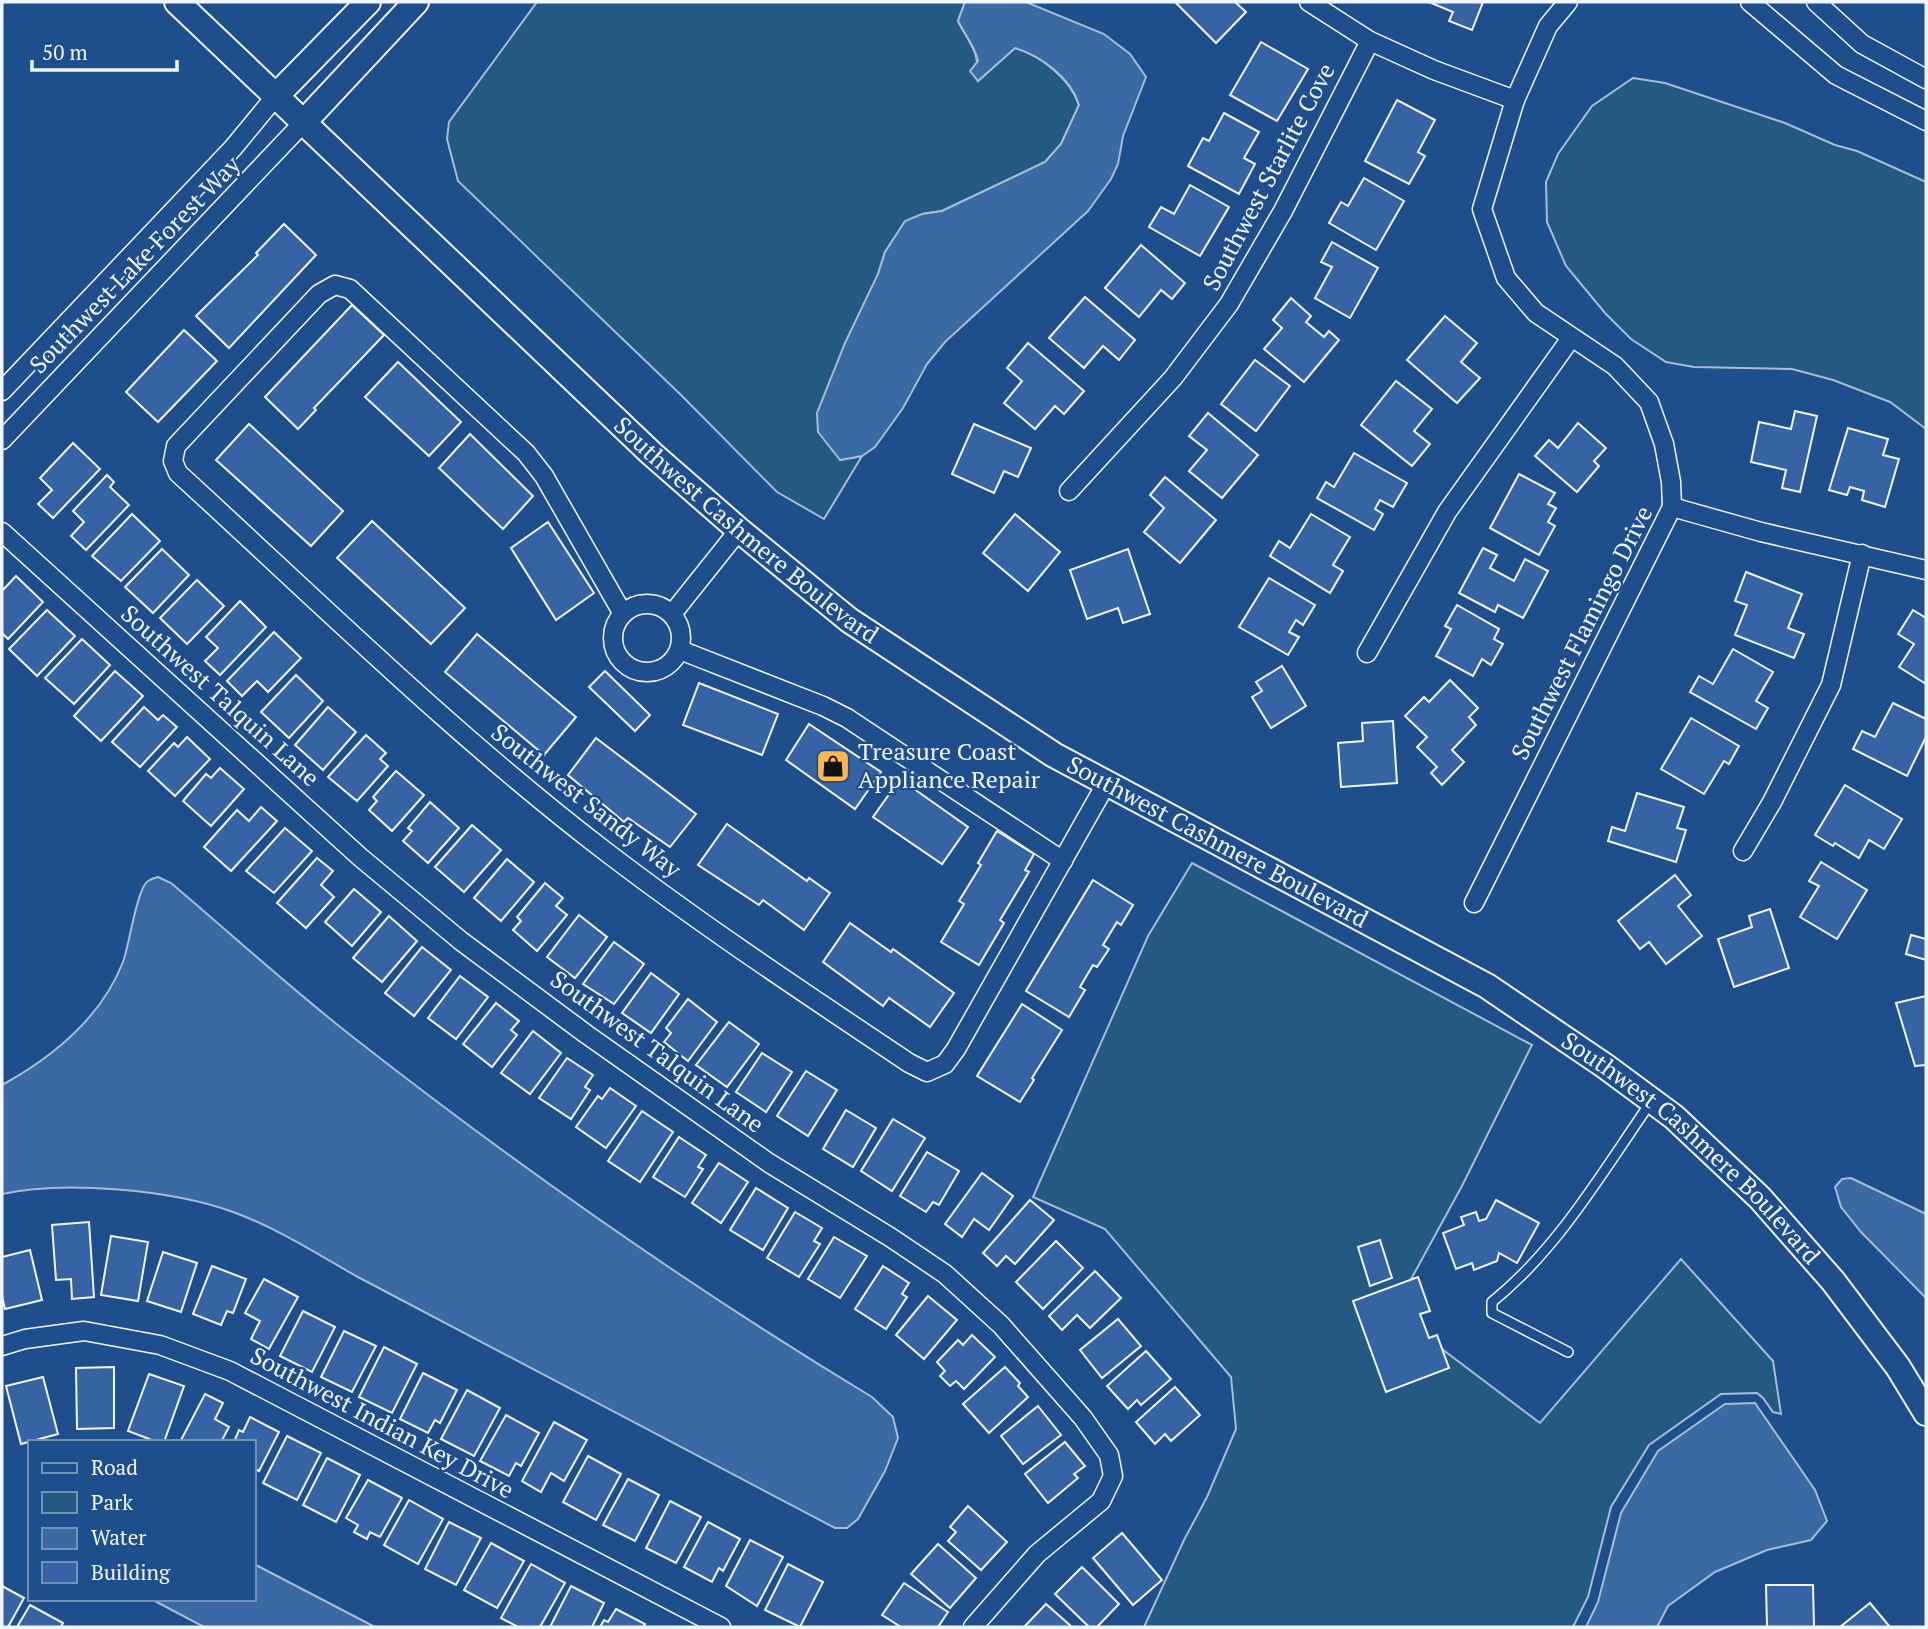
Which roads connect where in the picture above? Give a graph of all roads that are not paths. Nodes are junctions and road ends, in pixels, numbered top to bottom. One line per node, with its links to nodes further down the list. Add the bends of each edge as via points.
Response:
1 (177, 2): 10 (street, Southwest Cashmere Boulevard)
2 (368, 2): 10 (street)
3 (416, 2): 13 (street)
4 (1309, 2): 8 (street)
5 (1568, 2): 11 (street, Southwest Flamingo Drive, via 1548,26)
6 (1750, 2): 12 (street, via 1836,75)
7 (1816, 2): 9 (street, via 1862,44)
8 (1370, 41): 11 (street); 19 (street, Southwest Starlite Cove, via 1283,211 1229,304 1172,378)
9 (1926, 79)
10 (275, 97): 13 (street, Southwest Cashmere Boulevard); 14 (street, Southwest Lake Forest Way, via 233,148)
11 (1515, 100): 16 (street, Southwest Flamingo Drive, via 1482,209 1506,278 1536,313)
12 (1926, 121)
13 (303, 123): 15 (street, Southwest Lake Forest Way); 21 (street, Southwest Cashmere Boulevard, via 652,454)
14 (79, 310): 15 (street, via 88,324); 17 (street, Southwest Lake Forest Way)
15 (108, 329): 18 (street, Southwest Lake Forest Way)
16 (1571, 338): 20 (street, Southwest Flamingo Drive, via 1615,366 1649,402 1664,444); 28 (street, via 1447,512)
17 (2, 391)
18 (2, 440)
19 (1069, 491)
20 (1672, 507): 23 (street); 32 (street, Southwest Flamingo Drive)
21 (739, 530): 26 (street); 29 (street, Southwest Cashmere Boulevard, via 849,620 1054,755)
22 (2, 532): 38 (street, Southwest Talquin Lane, via 360,857 461,941 769,1163 945,1274 1001,1325 1065,1397 1109,1455 1113,1476 1101,1501 1037,1554)
23 (1862, 554): 24 (street); 30 (street, via 1830,685)
24 (1926, 570)
25 (623, 614): 26 (street, via 650,604); 27 (street, via 613,643 629,667 649,673 661,670); 31 (street, Southwest Sandy Way, via 544,476 526,453 350,289 335,285 319,294 176,446 173,461 178,473 461,733 604,850 722,937 927,1072 944,1064 956,1049)
26 (672, 614): 27 (street, via 682,635)
27 (680, 650): 31 (street, via 847,718)
28 (1367, 653)
29 (1106, 784): 31 (street, Southwest Sandy Way); 33 (street, Southwest Cashmere Boulevard, via 1487,986)
30 (1743, 852)
31 (1063, 861)
32 (1474, 902)
33 (1652, 1101): 35 (lane, via 1559,1234 1492,1302 1492,1313); 36 (street, Southwest Cashmere Boulevard, via 1760,1198 1833,1281 1898,1367)
34 (2, 1346): 37 (street, Southwest Indian Key Drive, via 84,1331 160,1345 230,1371)
35 (1568, 1352)
36 (1926, 1413)
37 (720, 1627)
38 (973, 1627)

